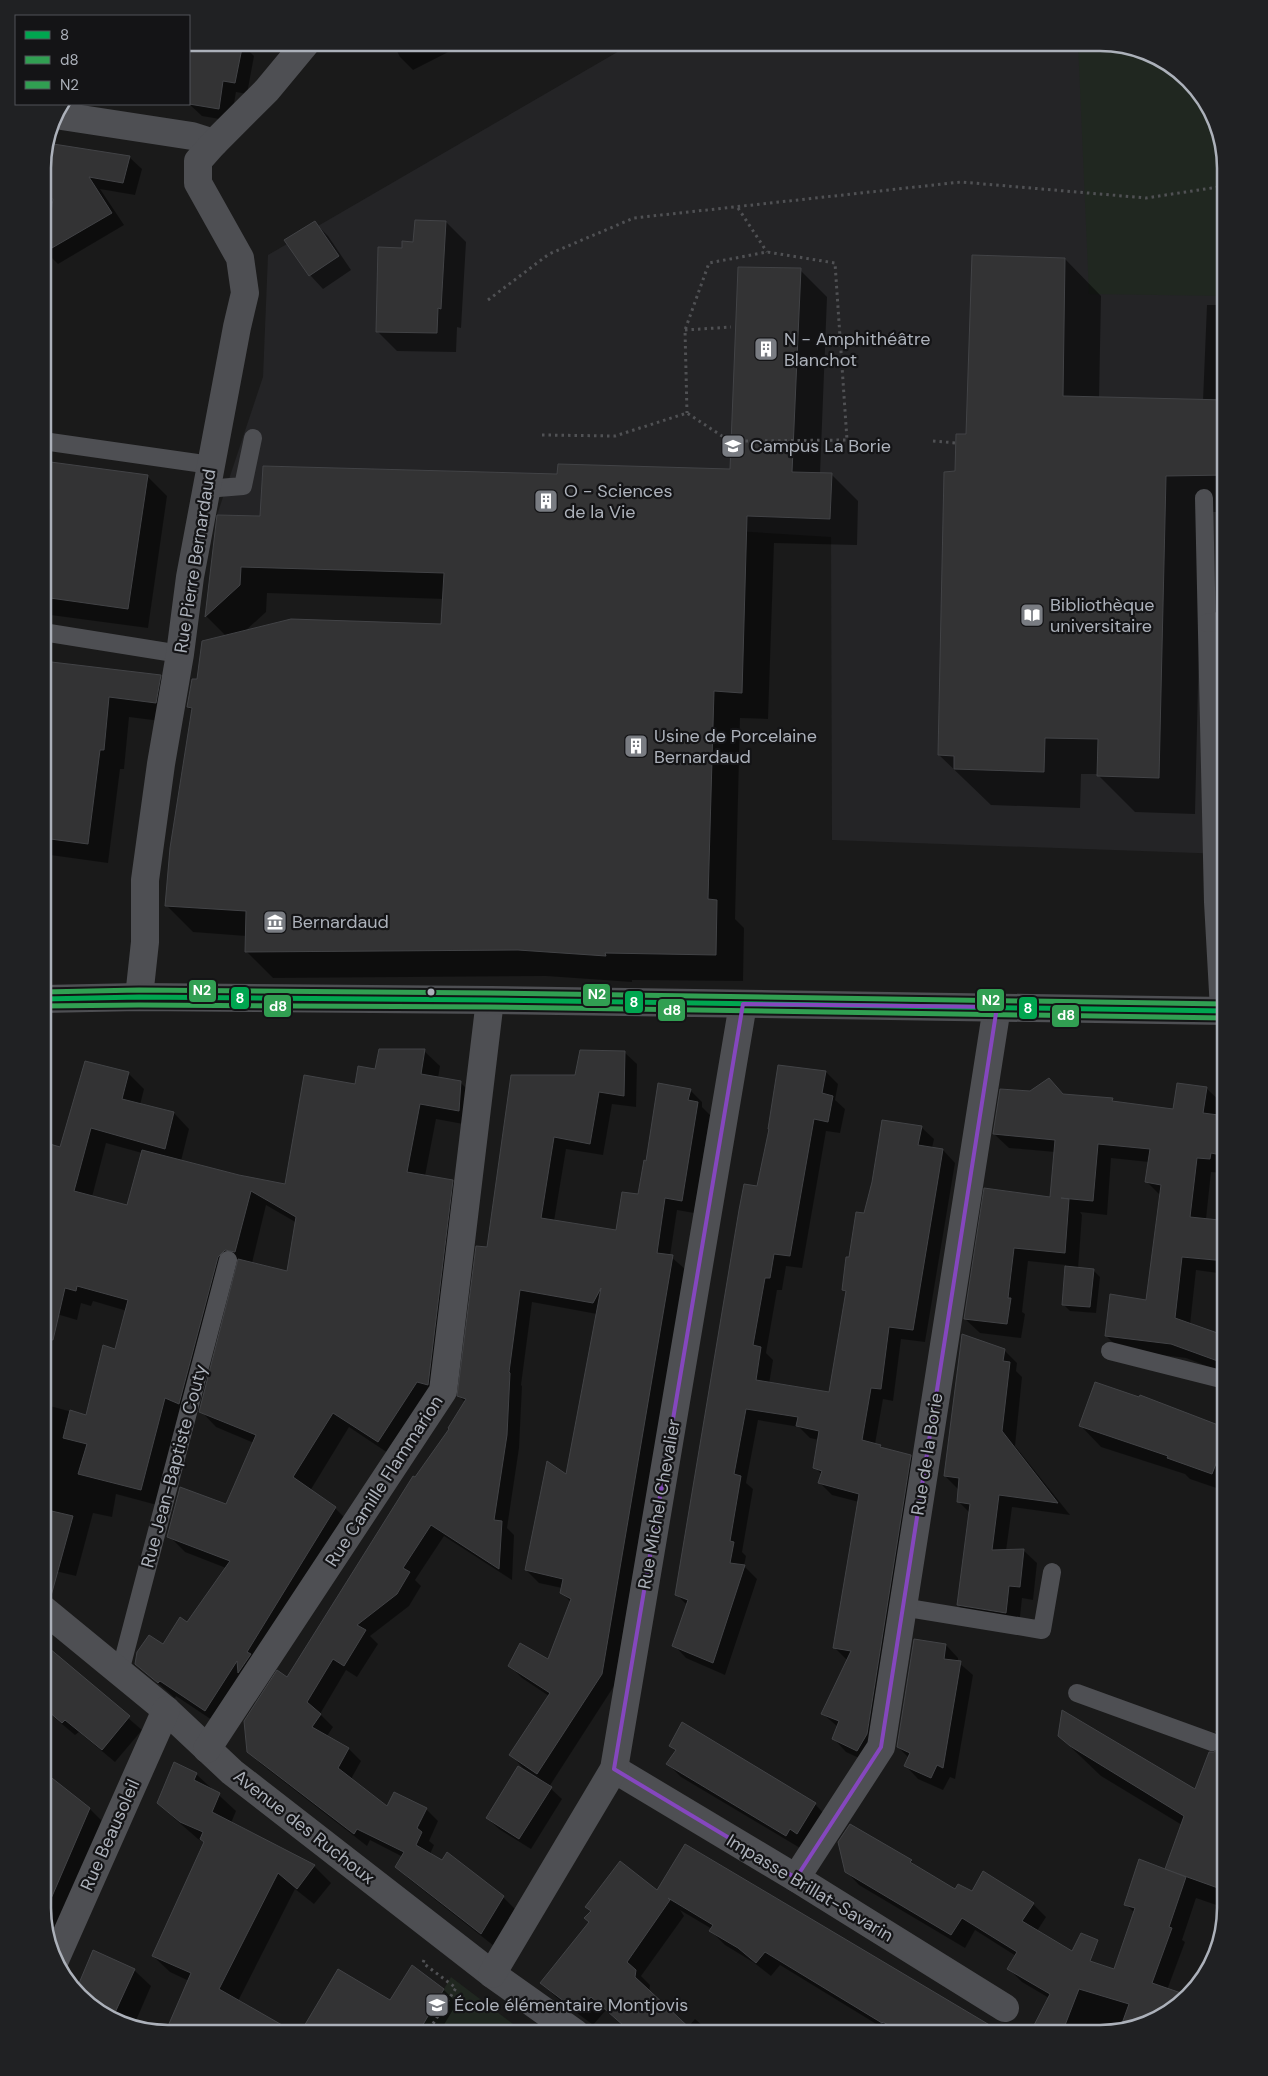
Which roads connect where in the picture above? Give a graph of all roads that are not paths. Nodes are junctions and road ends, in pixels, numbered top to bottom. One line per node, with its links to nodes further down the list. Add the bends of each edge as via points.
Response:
1 (299, 51): 3 (street, Rue Pierre Bernardaud, via 267,90)
2 (63, 116): 3 (street, via 192,136)
3 (214, 143): 6 (street, Rue Pierre Bernardaud, via 198,161 198,183 240,258 245,293)
4 (253, 438): 6 (lane, via 243,486)
5 (51, 443): 6 (lane)
6 (208, 477): 11 (street, Rue Pierre Bernardaud)
7 (1204, 498): 9 (lane)
8 (1217, 621): 9 (lane)
9 (1207, 623): 12 (lane, via 1213,902)
10 (51, 633): 11 (lane)
11 (180, 654): 13 (street, Rue Pierre Bernardaud, via 145,880 145,942)
12 (1217, 950)
13 (138, 997): 14 (street); 15 (street)
14 (51, 999)
15 (490, 1000): 16 (street); 29 (street, Rue Camille Flammarion, via 444,1391)
16 (743, 1004): 17 (street); 30 (street, Rue Michel Chevalier)
17 (997, 1007): 18 (street); 23 (street, Rue de la Borie)
18 (1217, 1010)
19 (228, 1260): 25 (lane, Rue Jean-Baptiste Couty)
20 (1110, 1352): 21 (lane)
21 (1217, 1378)
22 (1052, 1572): 23 (lane, via 1042,1630)
23 (902, 1607): 31 (street, Rue de la Borie, via 880,1747)
24 (51, 1616): 25 (street, Avenue des Ruchoux)
25 (120, 1672): 27 (street, Avenue des Ruchoux)
26 (1077, 1693): 28 (lane)
27 (166, 1710): 29 (street, Avenue des Ruchoux); 32 (street, Rue Beausoleil)
28 (1212, 1742)
29 (207, 1749): 33 (street, Avenue des Ruchoux, via 232,1772)
30 (614, 1769): 31 (street, Impasse Brillat-Savarin); 33 (street, Rue Michel Chevalier)
31 (796, 1878): 34 (street, Impasse Brillat-Savarin)
32 (59, 1950)
33 (492, 1974): 35 (street, Avenue des Ruchoux)
34 (1005, 2008)
35 (564, 2025)

